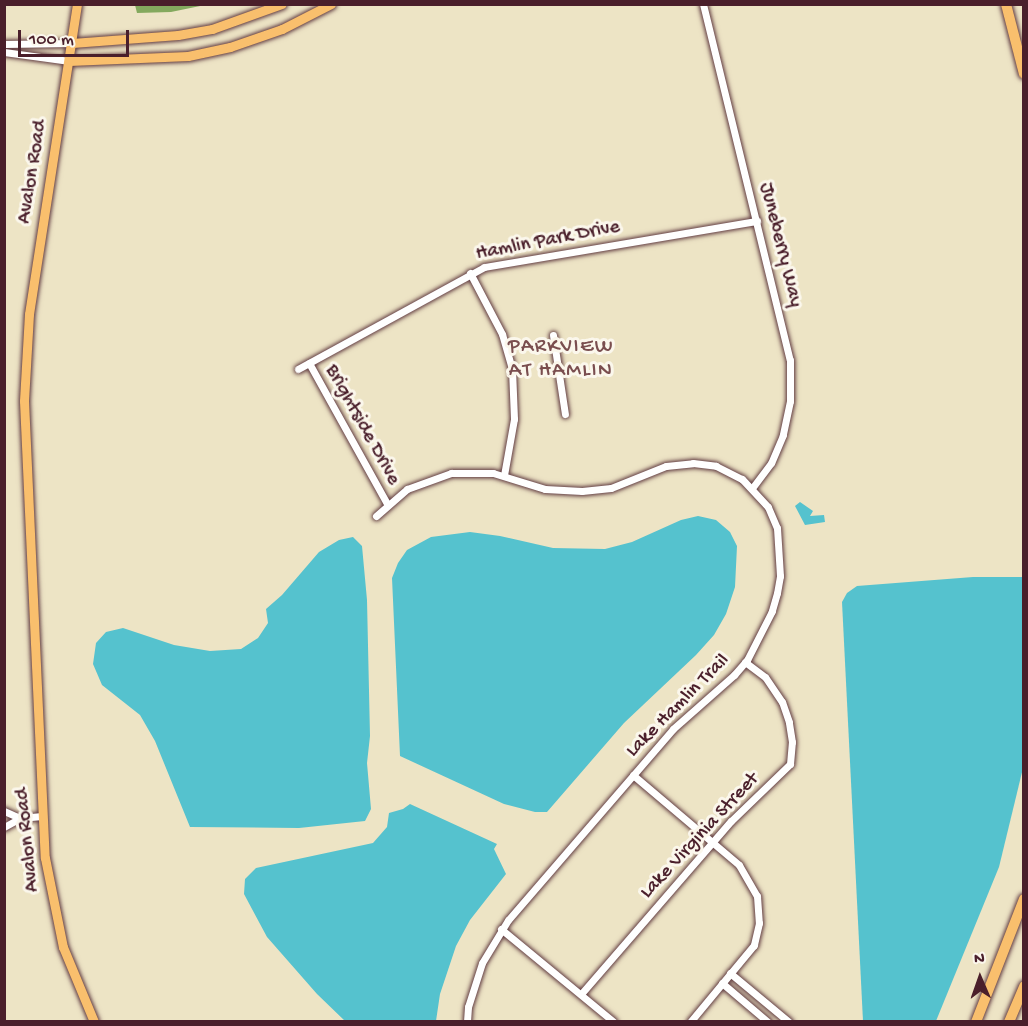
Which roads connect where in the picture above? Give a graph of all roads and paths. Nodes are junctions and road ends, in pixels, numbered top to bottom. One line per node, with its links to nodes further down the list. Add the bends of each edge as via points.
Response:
1 (77, 4): 6 (main road, Avalon Road)
2 (282, 4): 6 (main road, via 212,29)
3 (331, 4): 9 (main road, via 282,29 230,47 188,56)
4 (703, 4): 11 (street, Juneberry Way)
5 (1006, 4): 10 (highway)
6 (72, 43): 7 (street); 9 (main road, Avalon Road)
7 (4, 44)
8 (4, 52): 9 (street)
9 (69, 61): 24 (main road, Avalon Road, via 35,270 24,367)
10 (1023, 74)
11 (757, 221): 12 (street, Hamlin Park Drive, via 500,264); 18 (street, Juneberry Way, via 787,343 791,383 788,415 780,441 768,468)
12 (470, 273): 14 (street, Hamlin Park Drive); 17 (street, via 502,334 512,369 514,419)
13 (553, 335): 16 (street)
14 (309, 363): 15 (street, Hamlin Park Drive); 19 (street, Brightside Drive)
15 (298, 369)
16 (565, 414)
17 (504, 475): 18 (street, Lake Hamlin Trail, via 545,489 589,491 618,486 672,465 693,463 723,469); 19 (street, Lake Hamlin Trail, via 471,471 441,476 412,487)
18 (752, 488): 21 (street, Lake Hamlin Trail, via 768,507 777,528 780,576 772,611)
19 (387, 504): 20 (street, Lake Hamlin Trail)
20 (376, 516)
21 (745, 662): 22 (street, Lake Hamlin Trail, via 673,729); 27 (street, Lake Virginia Street, via 765,677 782,702 789,722 792,759 786,771)
22 (633, 775): 27 (street); 29 (street, Lake Hamlin Trail)
23 (4, 812): 25 (street)
24 (42, 816): 25 (street); 34 (main road, Avalon Road, via 50,892 63,948)
25 (20, 818): 26 (street)
26 (4, 827)
27 (712, 843): 30 (street, via 746,874 758,904 754,945); 33 (street, Lake Virginia Street)
28 (1023, 899): 40 (highway)
29 (501, 929): 33 (street); 35 (street, Lake Hamlin Trail, via 482,963)
30 (730, 973): 31 (street); 39 (street)
31 (722, 983): 37 (street); 38 (street)
32 (1023, 986): 41 (highway)
33 (581, 994): 36 (street)
34 (94, 1022)
35 (467, 1022)
36 (614, 1022)
37 (690, 1022)
38 (768, 1022)
39 (789, 1022)
40 (976, 1022)
41 (1008, 1022)

